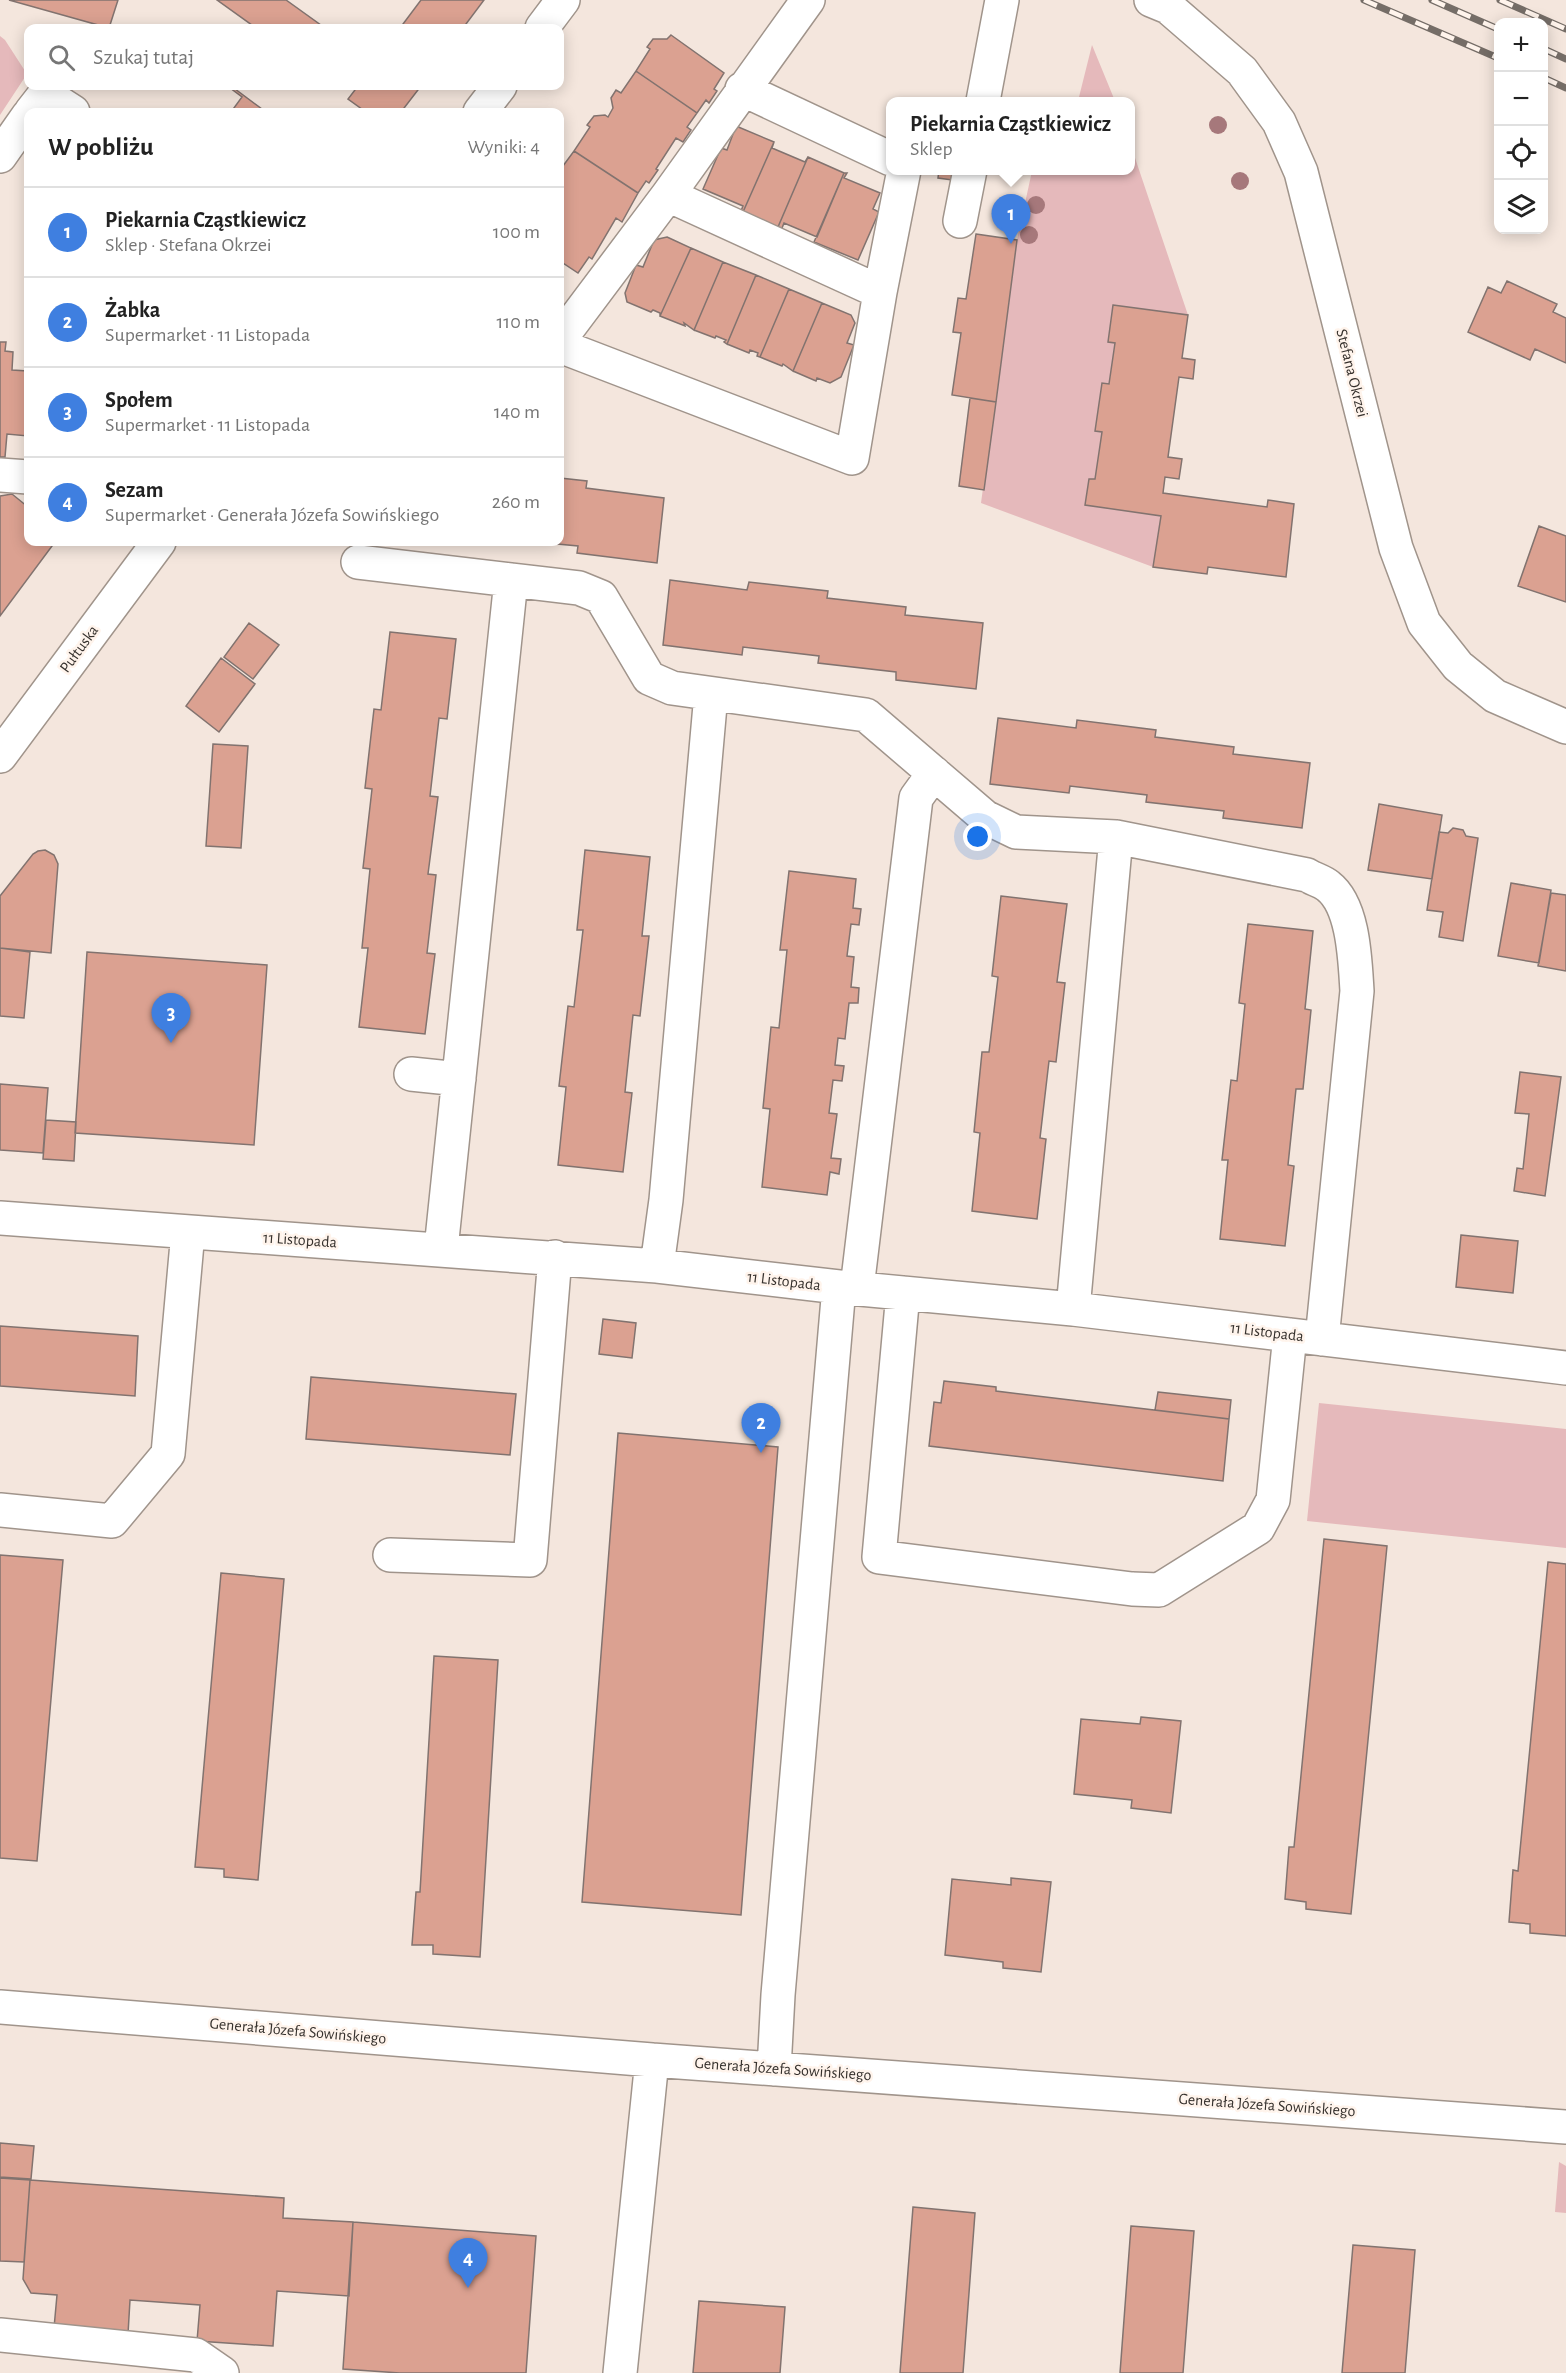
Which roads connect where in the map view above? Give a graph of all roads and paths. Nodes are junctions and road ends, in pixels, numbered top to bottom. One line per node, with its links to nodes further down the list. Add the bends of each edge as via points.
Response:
1 (563, 0): 5 (street)
2 (808, 0): 6 (street)
3 (1002, 0): 8 (street)
4 (1151, 0): 28 (street, Stefana Okrzei, via 1168,7 1242,71 1280,122 1300,172 1396,548 1424,622 1458,666 1495,696)
5 (545, 24)
6 (742, 89): 14 (street); 17 (street)
7 (497, 90): 11 (street)
8 (984, 97)
9 (34, 108): 10 (street, via 45,94)
10 (67, 108)
11 (483, 108)
12 (24, 122): 13 (street)
13 (0, 156)
14 (886, 157)
15 (903, 175): 19 (street)
16 (969, 175): 18 (street)
17 (668, 195): 19 (street); 20 (street)
18 (960, 221)
19 (880, 292): 21 (street, via 852,458)
20 (564, 334)
21 (564, 348)
22 (0, 475): 23 (street)
23 (24, 477)
24 (146, 547): 29 (street, Pułtuska)
25 (358, 562): 26 (street)
26 (512, 580): 27 (street, via 579,588 601,597 649,678 672,688); 33 (street)
27 (711, 694): 30 (street, via 866,715); 38 (street)
28 (1566, 727)
29 (0, 756)
30 (934, 773): 31 (street, via 985,817 1016,832); 39 (street, via 916,798)
31 (1116, 837): 41 (street); 43 (street, via 1307,875 1329,886 1347,913 1357,991)
32 (411, 1074): 33 (street)
33 (459, 1079): 36 (street)
34 (0, 1218): 35 (street, 11 Listopada)
35 (188, 1232): 36 (street, 11 Listopada); 45 (street, via 168,1454 112,1521)
36 (441, 1249): 37 (street, 11 Listopada)
37 (555, 1257): 38 (street, 11 Listopada); 46 (street, via 530,1560)
38 (657, 1266): 39 (street, 11 Listopada)
39 (848, 1288): 40 (street, 11 Listopada); 49 (street)
40 (903, 1293): 41 (street, 11 Listopada); 42 (street, via 879,1557 1132,1589 1159,1590 1258,1528 1273,1500)
41 (1073, 1309): 42 (street, 11 Listopada)
42 (1290, 1335): 43 (street, 11 Listopada)
43 (1322, 1339): 44 (street, 11 Listopada)
44 (1566, 1368)
45 (0, 1510)
46 (390, 1555)
47 (0, 2007): 48 (street, Generała Józefa Sowińskiego)
48 (652, 2060): 49 (street, Generała Józefa Sowińskiego); 53 (street)
49 (774, 2069): 50 (street, Generała Józefa Sowińskiego)
50 (1566, 2127)
51 (0, 2335): 52 (street, via 196,2355)
52 (222, 2373)
53 (620, 2373)

